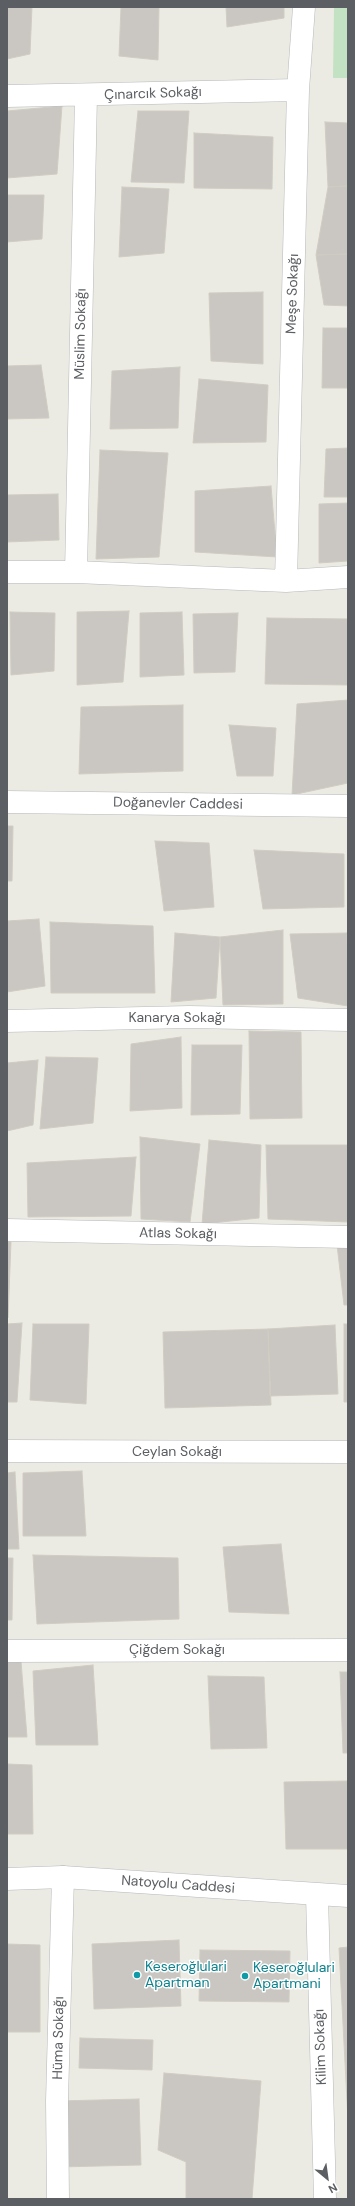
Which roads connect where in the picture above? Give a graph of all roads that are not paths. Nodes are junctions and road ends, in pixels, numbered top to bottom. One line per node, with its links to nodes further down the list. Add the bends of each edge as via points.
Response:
1 (304, 7): 2 (street, Meşe Sokağı)
2 (298, 90): 4 (street, Çınarcık Sokağı); 8 (street, Meşe Sokağı)
3 (7, 96): 4 (street, Çınarcık Sokağı)
4 (86, 96): 6 (street, Müslim Sokağı)
5 (7, 572): 6 (street)
6 (76, 572): 8 (street)
7 (348, 577): 8 (street)
8 (286, 581)
9 (7, 802): 10 (street, Doğanevler Caddesi)
10 (348, 806)
11 (7, 1020): 12 (street, Kanarya Sokağı, via 189,1017)
12 (348, 1020)
13 (7, 1230): 14 (street, Atlas Sokağı)
14 (348, 1237)
15 (7, 1451): 16 (street, Ceylan Sokağı)
16 (348, 1452)
17 (348, 1650): 18 (street, Çiğdem Sokağı)
18 (7, 1651)
19 (63, 1877): 20 (street, Natoyolu Caddesi); 21 (street, Natoyolu Caddesi); 23 (street, Hüma Sokağı, via 57,2101)
20 (7, 1879)
21 (317, 1895): 22 (street, Natoyolu Caddesi); 24 (street, Kilim Sokağı)
22 (348, 1896)
23 (58, 2199)
24 (325, 2199)

